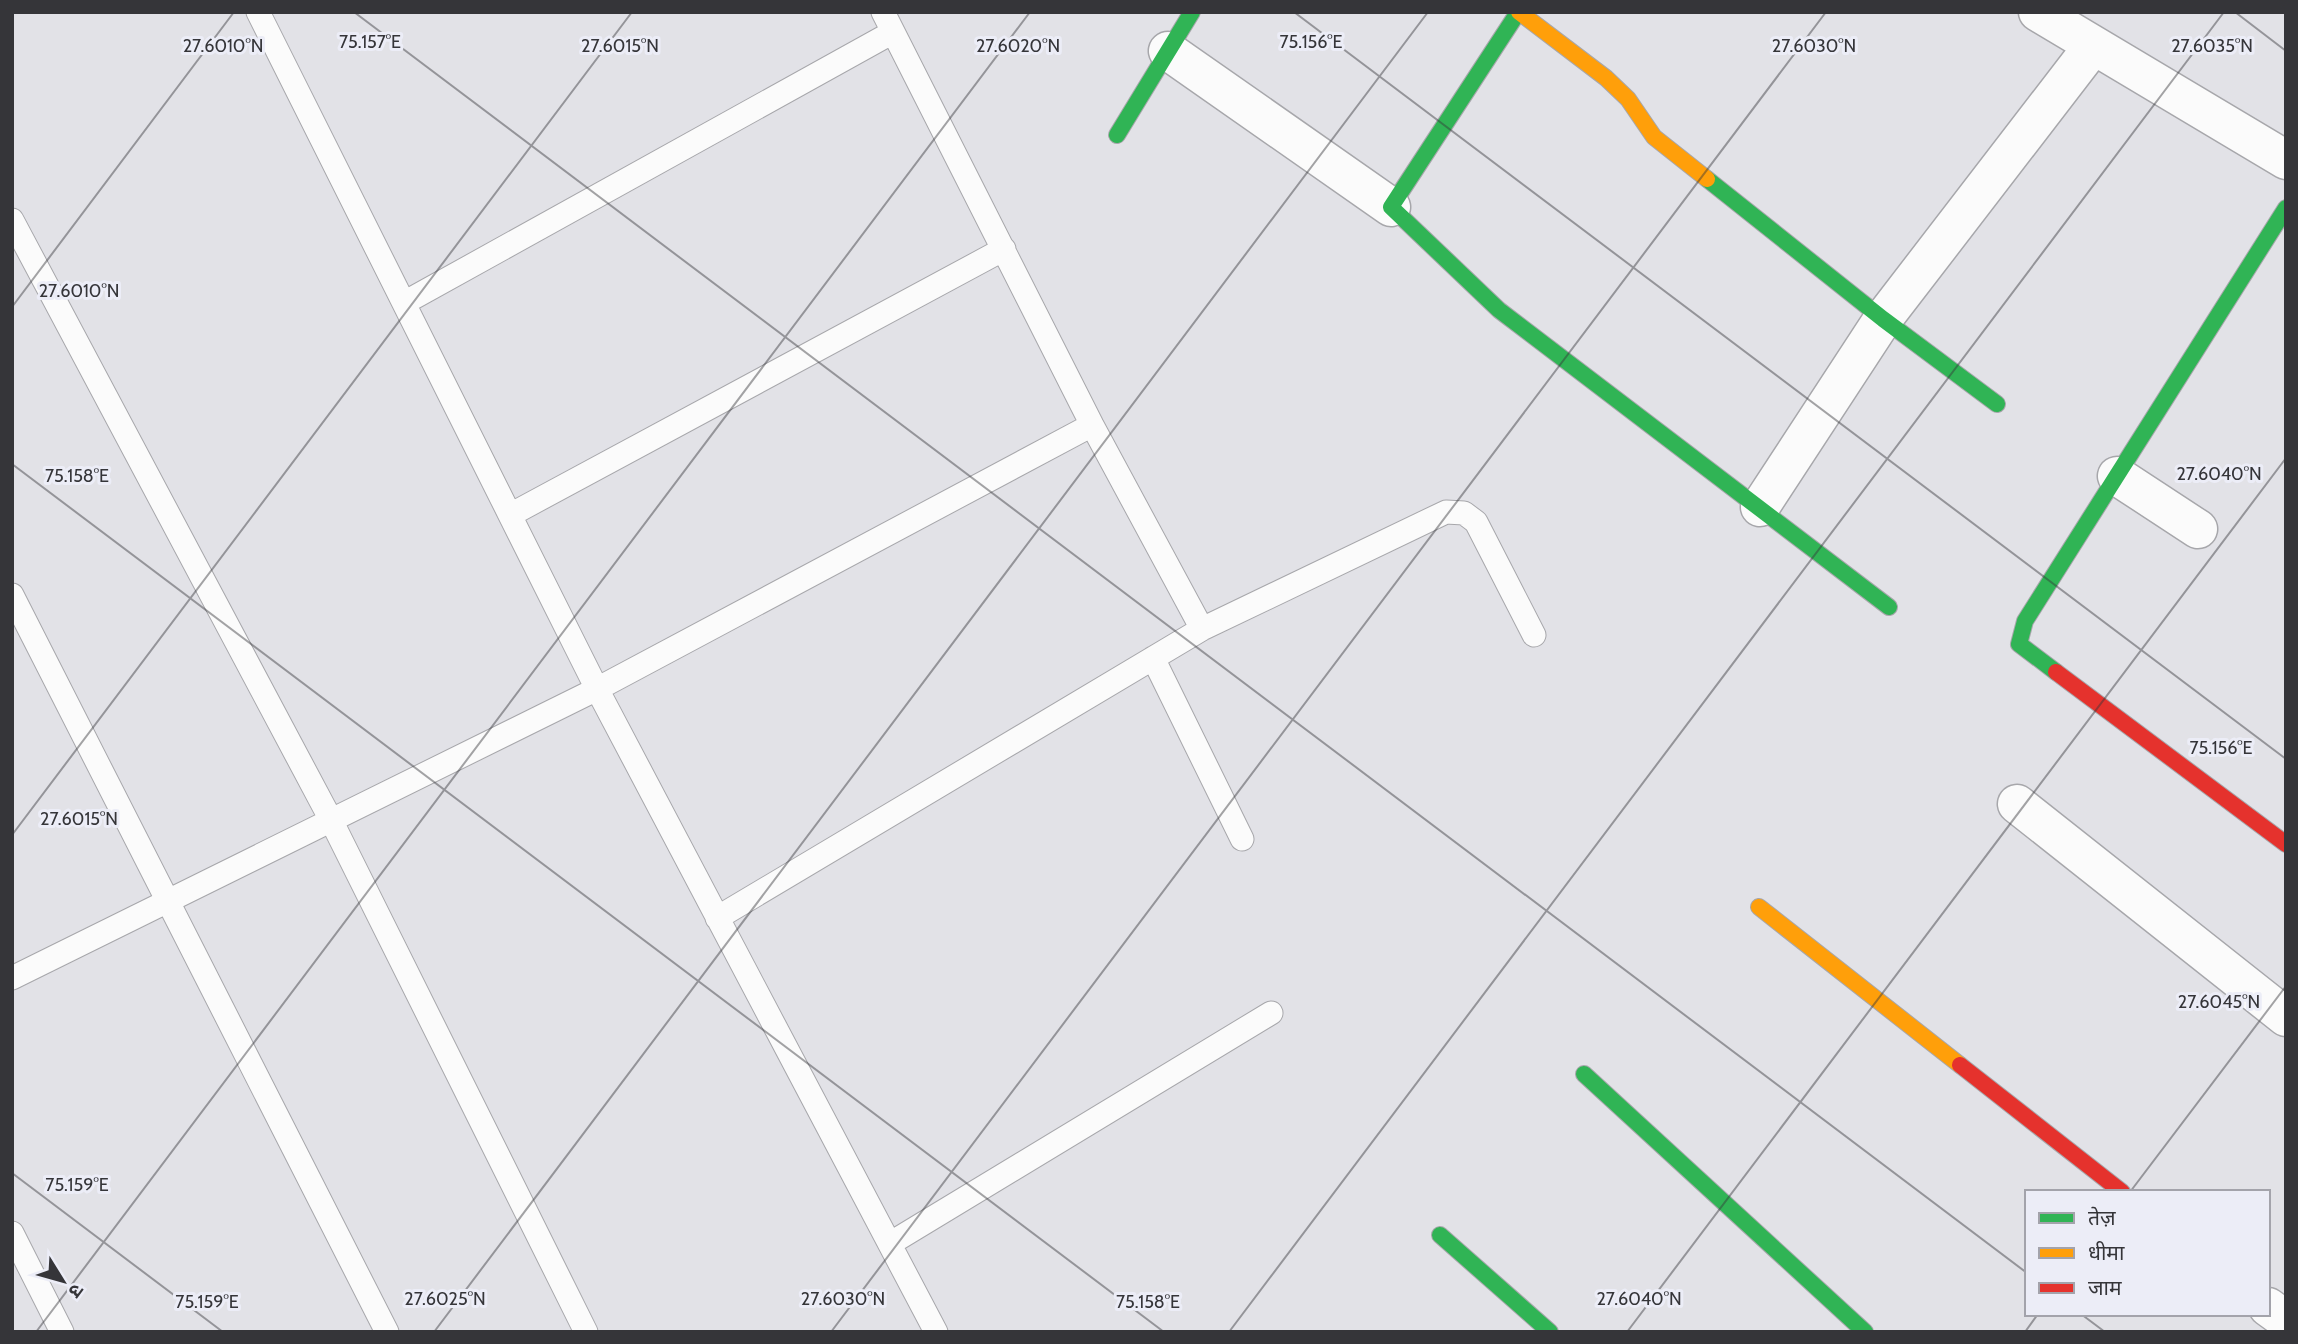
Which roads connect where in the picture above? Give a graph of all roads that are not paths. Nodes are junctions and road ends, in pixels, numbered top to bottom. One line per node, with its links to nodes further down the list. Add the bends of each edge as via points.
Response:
1 (258, 12): 14 (lane)
2 (1192, 12): 7 (street)
3 (2038, 12): 6 (street)
4 (1517, 13): 10 (street); 15 (street, via 1606,78 1628,99 1654,137)
5 (888, 22): 13 (lane); 14 (lane)
6 (2093, 46): 9 (street); 15 (street)
7 (1168, 51): 8 (street); 10 (street)
8 (1117, 135)
9 (2286, 160)
10 (1391, 207): 19 (street, via 1499,310)
11 (2286, 208): 18 (street)
12 (12, 220): 29 (lane)
13 (1004, 248): 17 (lane); 20 (lane)
14 (404, 303): 20 (lane)
15 (1883, 319): 16 (street); 19 (street)
16 (1997, 404)
17 (1092, 425): 24 (lane); 27 (lane)
18 (2117, 476): 21 (street); 31 (street, via 2025,621 2019,643)
19 (1759, 507): 23 (street)
20 (510, 515): 27 (lane)
21 (2199, 529)
22 (12, 595): 32 (lane)
23 (1889, 607)
24 (1202, 629): 25 (lane, via 1446,512 1464,513 1476,522); 26 (lane)
25 (1534, 635)
26 (1153, 658): 30 (lane); 34 (lane)
27 (597, 689): 29 (lane); 34 (lane)
28 (2017, 804): 37 (street)
29 (331, 820): 32 (lane); 47 (lane)
30 (1241, 839)
31 (2286, 844)
32 (168, 901): 35 (lane); 46 (lane)
33 (1759, 907): 39 (street)
34 (717, 918): 42 (lane)
35 (12, 978)
36 (1271, 1013): 42 (lane)
37 (2286, 1017)
38 (1584, 1074): 50 (street)
39 (2119, 1190)
40 (12, 1233): 45 (lane)
41 (1440, 1235): 49 (street)
42 (891, 1243): 48 (lane)
43 (2270, 1308): 44 (street)
44 (2286, 1320)
45 (62, 1332)
46 (387, 1332)
47 (586, 1332)
48 (936, 1332)
49 (1549, 1332)
50 (1865, 1332)

